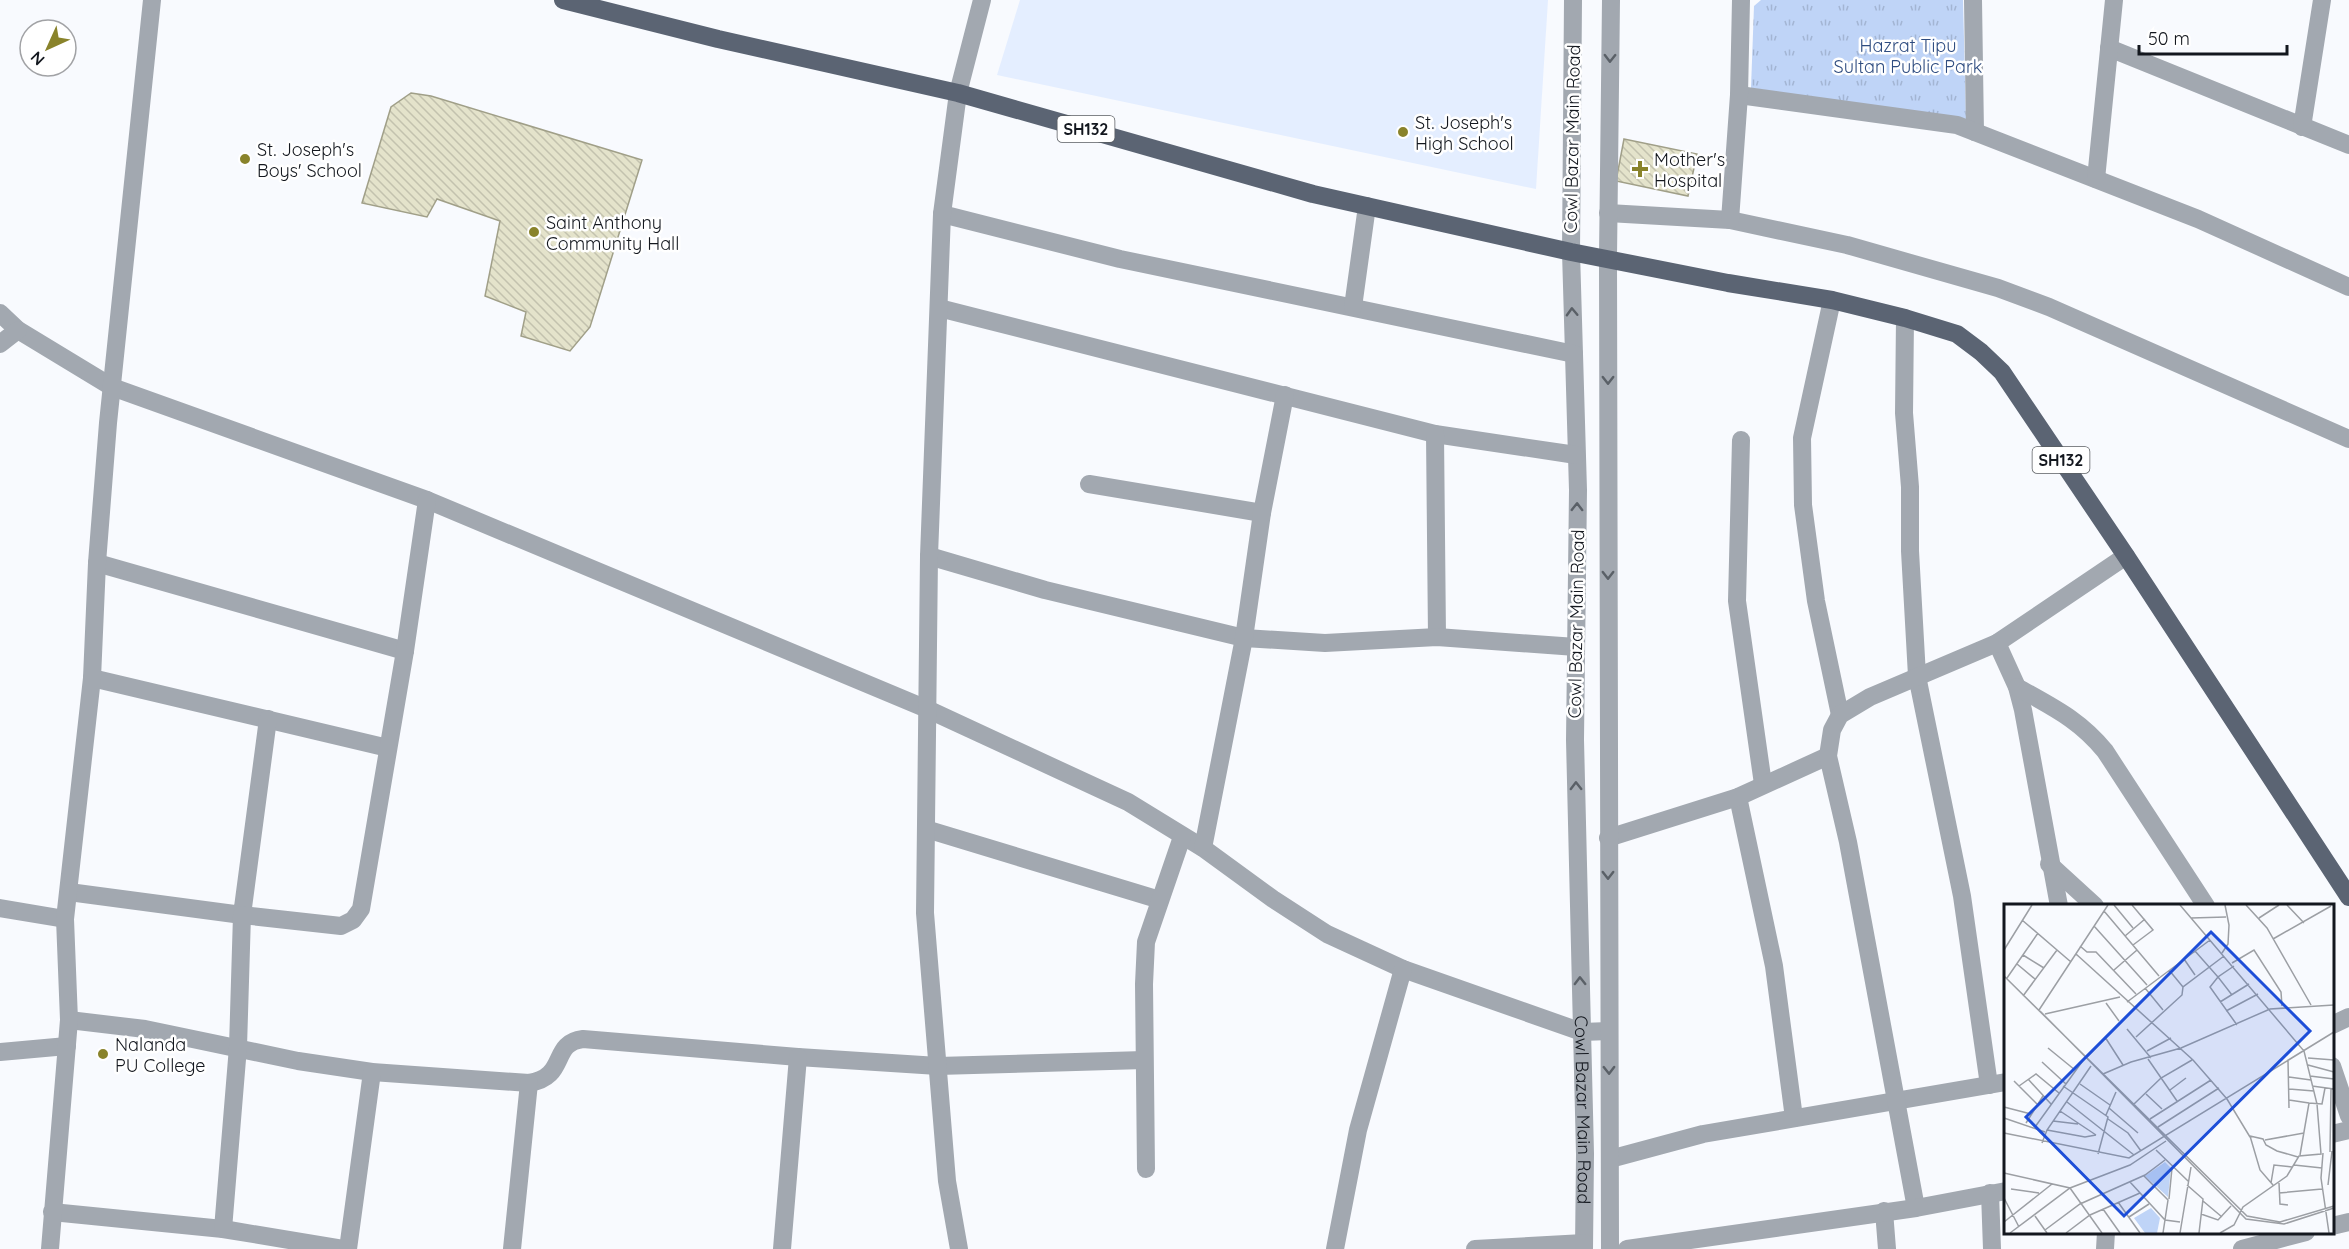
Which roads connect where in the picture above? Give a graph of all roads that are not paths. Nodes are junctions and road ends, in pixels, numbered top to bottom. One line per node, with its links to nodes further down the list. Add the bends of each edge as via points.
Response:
1 (152, 0): 32 (street)
2 (563, 0): 11 (main road, SH132)
3 (982, 0): 11 (street)
4 (1573, 0): 21 (street, Cowl Bazar Main Road)
5 (1611, 0): 18 (street, Cowl Bazar Main Road, one-way to 18)
6 (1973, 0): 14 (street)
7 (2114, 0): 10 (street)
8 (2322, 0): 13 (street)
9 (1743, 1): 12 (street)
10 (2109, 48): 13 (street); 16 (street)
11 (958, 93): 17 (main road, SH132); 19 (street)
12 (1739, 95): 14 (street, via 1958,125); 20 (street)
13 (2302, 127): 15 (street)
14 (1975, 132): 16 (street)
15 (2349, 145)
16 (2096, 179): 23 (street, via 2198,219)
17 (1367, 206): 21 (main road, SH132); 25 (street)
18 (1608, 213): 20 (street); 22 (street, Cowl Bazar Main Road)
19 (942, 214): 25 (street, via 1120,259); 26 (street)
20 (1730, 220): 35 (street, via 1847,245 1998,288)
21 (1570, 252): 22 (main road, SH132); 31 (street, Cowl Bazar Main Road, one-way to 21)
22 (1608, 258): 24 (main road, SH132); 61 (street, Cowl Bazar Main Road, one-way to 61)
23 (2349, 287)
24 (1832, 300): 28 (main road, SH132); 53 (street, via 1802,438 1803,506 1816,601)
25 (1353, 307): 31 (street)
26 (939, 308): 33 (street); 41 (street)
27 (0, 313): 29 (street)
28 (1905, 318): 42 (main road, SH132, via 1957,334 2002,372); 49 (street, via 1904,413)
29 (18, 330): 30 (street); 32 (street)
30 (0, 344)
31 (1574, 354): 37 (street, Cowl Bazar Main Road)
32 (112, 387): 39 (street); 43 (street)
33 (1285, 395): 34 (street); 40 (street)
34 (1435, 434): 37 (street); 45 (street)
35 (2349, 439)
36 (1741, 440): 57 (street, via 1737,601)
37 (1576, 455): 47 (street, Cowl Bazar Main Road, one-way to 37)
38 (1089, 484): 40 (street)
39 (428, 500): 48 (street); 52 (street)
40 (1262, 513): 44 (street)
41 (929, 556): 44 (street, via 1044,590); 52 (street)
42 (2126, 556): 46 (street); 65 (main road, SH132)
43 (97, 563): 48 (street); 50 (street)
44 (1244, 638): 45 (street, via 1325,643); 62 (street)
45 (1437, 638): 47 (street)
46 (1997, 643): 49 (street); 51 (street)
47 (1576, 647): 78 (street, Cowl Bazar Main Road, one-way to 47)
48 (405, 651): 55 (street)
49 (1917, 676): 53 (street); 88 (street)
50 (92, 678): 54 (street); 64 (street)
51 (2017, 687): 63 (street); 69 (street, via 2071,717 2093,736)
52 (927, 708): 59 (street); 60 (street, via 1128,802)
53 (1840, 715): 56 (street, via 1832,730)
54 (268, 719): 55 (street); 71 (street)
55 (388, 748): 71 (street, via 361,909 353,920 341,926)
56 (1828, 756): 57 (street); 89 (street)
57 (1763, 784): 58 (street)
58 (1738, 797): 61 (street); 91 (street, via 1774,966)
59 (926, 829): 66 (street); 84 (street, via 926,913)
60 (1182, 837): 62 (street); 66 (street)
61 (1608, 838): 77 (street, Cowl Bazar Main Road, one-way to 77)
62 (1203, 848): 73 (street, via 1327,934)
63 (2049, 864): 67 (street); 68 (street)
64 (69, 892): 71 (street); 72 (street)
65 (2349, 897)
66 (1160, 900): 83 (street, via 1146,942)
67 (2059, 904)
68 (2093, 904)
69 (2205, 904)
70 (0, 908): 72 (street)
71 (242, 915): 80 (street)
72 (65, 919): 75 (street)
73 (1403, 969): 78 (street); 113 (street, via 1358,1130)
74 (2349, 1017): 76 (street)
75 (69, 1020): 79 (street); 80 (street, via 145,1029)
76 (2334, 1024)
77 (1608, 1031): 78 (street); 94 (street, Cowl Bazar Main Road, one-way to 94)
78 (1582, 1032): 106 (street, Cowl Bazar Main Road)
79 (67, 1046): 81 (street); 99 (street)
80 (238, 1047): 85 (street); 102 (street)
81 (0, 1052)
82 (798, 1057): 84 (street); 87 (street, via 583,1039 566,1046 543,1081); 111 (street)
83 (1144, 1060): 84 (street); 95 (street)
84 (938, 1066): 112 (street, via 947,1181)
85 (372, 1072): 87 (street); 109 (street)
86 (2334, 1072): 90 (street)
87 (530, 1083): 110 (street)
88 (1997, 1084): 89 (street)
89 (1898, 1102): 91 (street); 97 (street)
90 (2349, 1116)
91 (1794, 1118): 94 (street, via 1703,1134)
92 (2349, 1130): 93 (street)
93 (2334, 1134)
94 (1610, 1159): 115 (street, Cowl Bazar Main Road)
95 (1146, 1169)
96 (1998, 1192): 97 (street); 118 (street)
97 (1916, 1208): 98 (street)
98 (1884, 1211): 105 (street); 117 (street)
99 (52, 1212): 102 (street); 107 (street)
100 (2349, 1222): 101 (street)
101 (2334, 1226)
102 (223, 1229): 108 (street)
103 (2106, 1234): 119 (street)
104 (2298, 1239): 120 (street)
105 (1740, 1242): 116 (street)
106 (1584, 1246): 114 (street)
107 (50, 1249)
108 (343, 1249)
109 (348, 1249)
110 (512, 1249)
111 (782, 1249)
112 (959, 1249)
113 (1335, 1249)
114 (1475, 1249)
115 (1610, 1249)
116 (1627, 1249)
117 (1887, 1249)
118 (1992, 1249)
119 (2104, 1249)
120 (2242, 1249)

